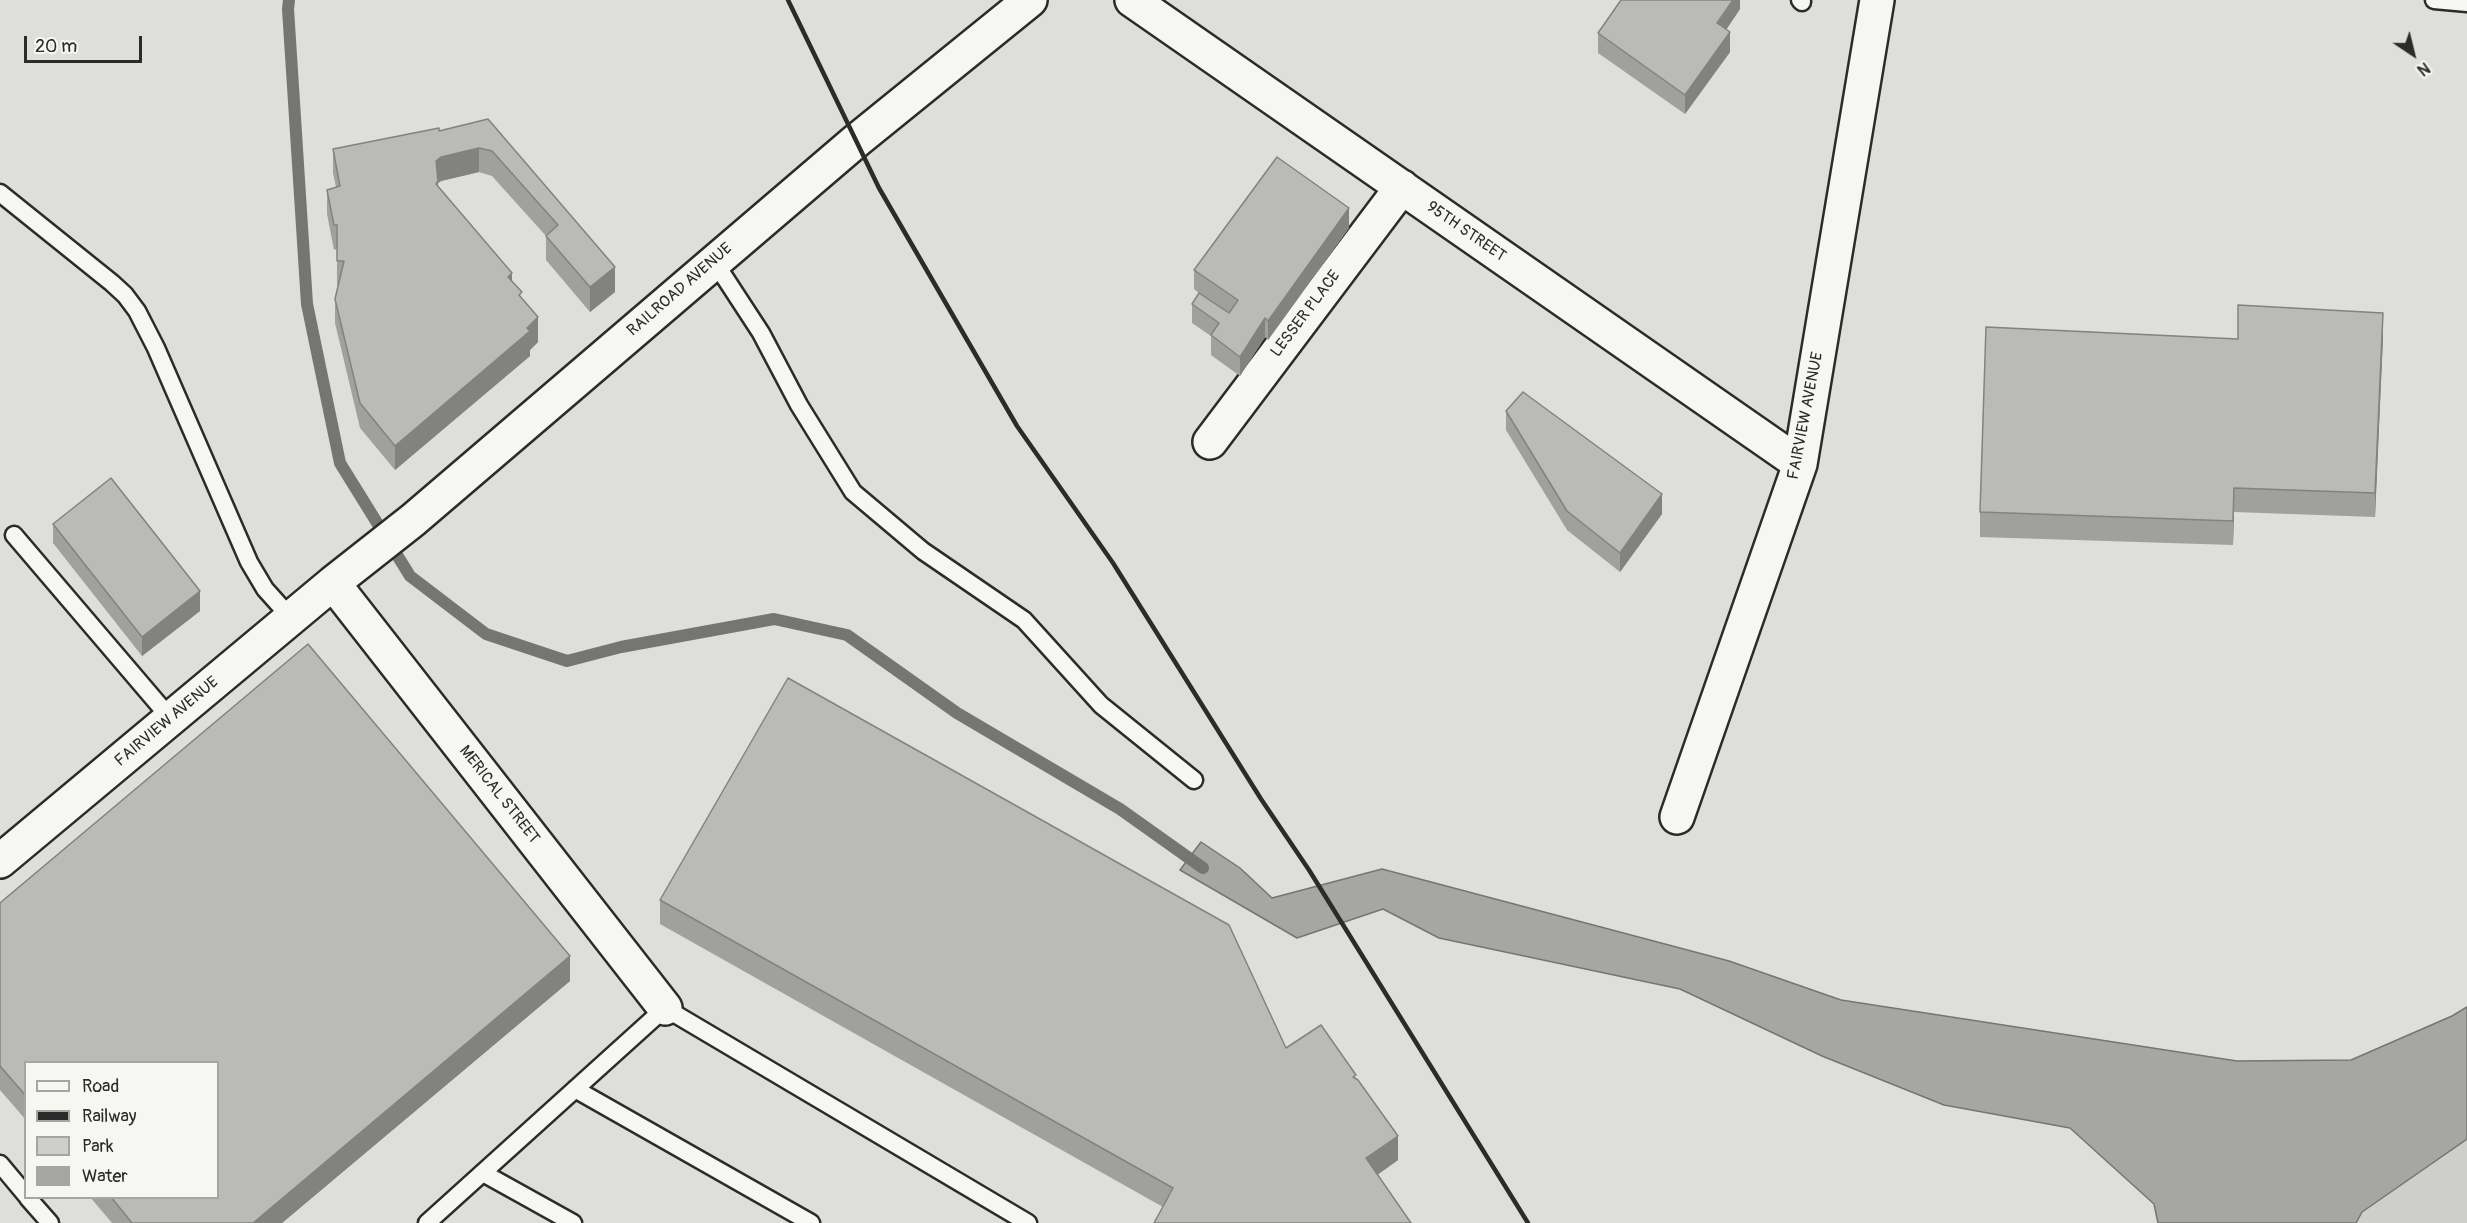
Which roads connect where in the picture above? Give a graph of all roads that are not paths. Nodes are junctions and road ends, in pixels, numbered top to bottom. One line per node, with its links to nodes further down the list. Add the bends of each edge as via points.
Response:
1 (1030, 0): 8 (street, RAILROAD AVENUE)
2 (1132, 0): 6 (street, 95TH STREET)
3 (1877, 0): 10 (street, FAIRVIEW AVENUE)
4 (2434, 0): 5 (lane)
5 (2467, 3)
6 (1402, 187): 9 (street, LESSER PLACE); 10 (street, 95TH STREET)
7 (0, 193): 13 (lane, via 112,283 137,311 249,562 265,589)
8 (714, 261): 12 (street, RAILROAD AVENUE); 15 (lane, via 761,333 799,405 853,492 923,551 1024,620 1101,705)
9 (1210, 442)
10 (1800, 464): 16 (street, FAIRVIEW AVENUE)
11 (14, 535): 14 (lane)
12 (333, 583): 13 (street, FAIRVIEW AVENUE); 18 (street, MERICAL STREET)
13 (291, 618): 14 (street, FAIRVIEW AVENUE)
14 (171, 718): 17 (street, FAIRVIEW AVENUE)
15 (1194, 780)
16 (1677, 817)
17 (0, 861)
18 (665, 1008): 19 (lane); 28 (lane)
19 (575, 1089): 21 (lane); 27 (lane)
20 (0, 1164): 22 (lane)
21 (483, 1173): 25 (lane); 26 (lane)
22 (24, 1192)
23 (30, 1199): 24 (lane)
24 (50, 1223)
25 (427, 1223)
26 (573, 1223)
27 (811, 1223)
28 (1028, 1223)

